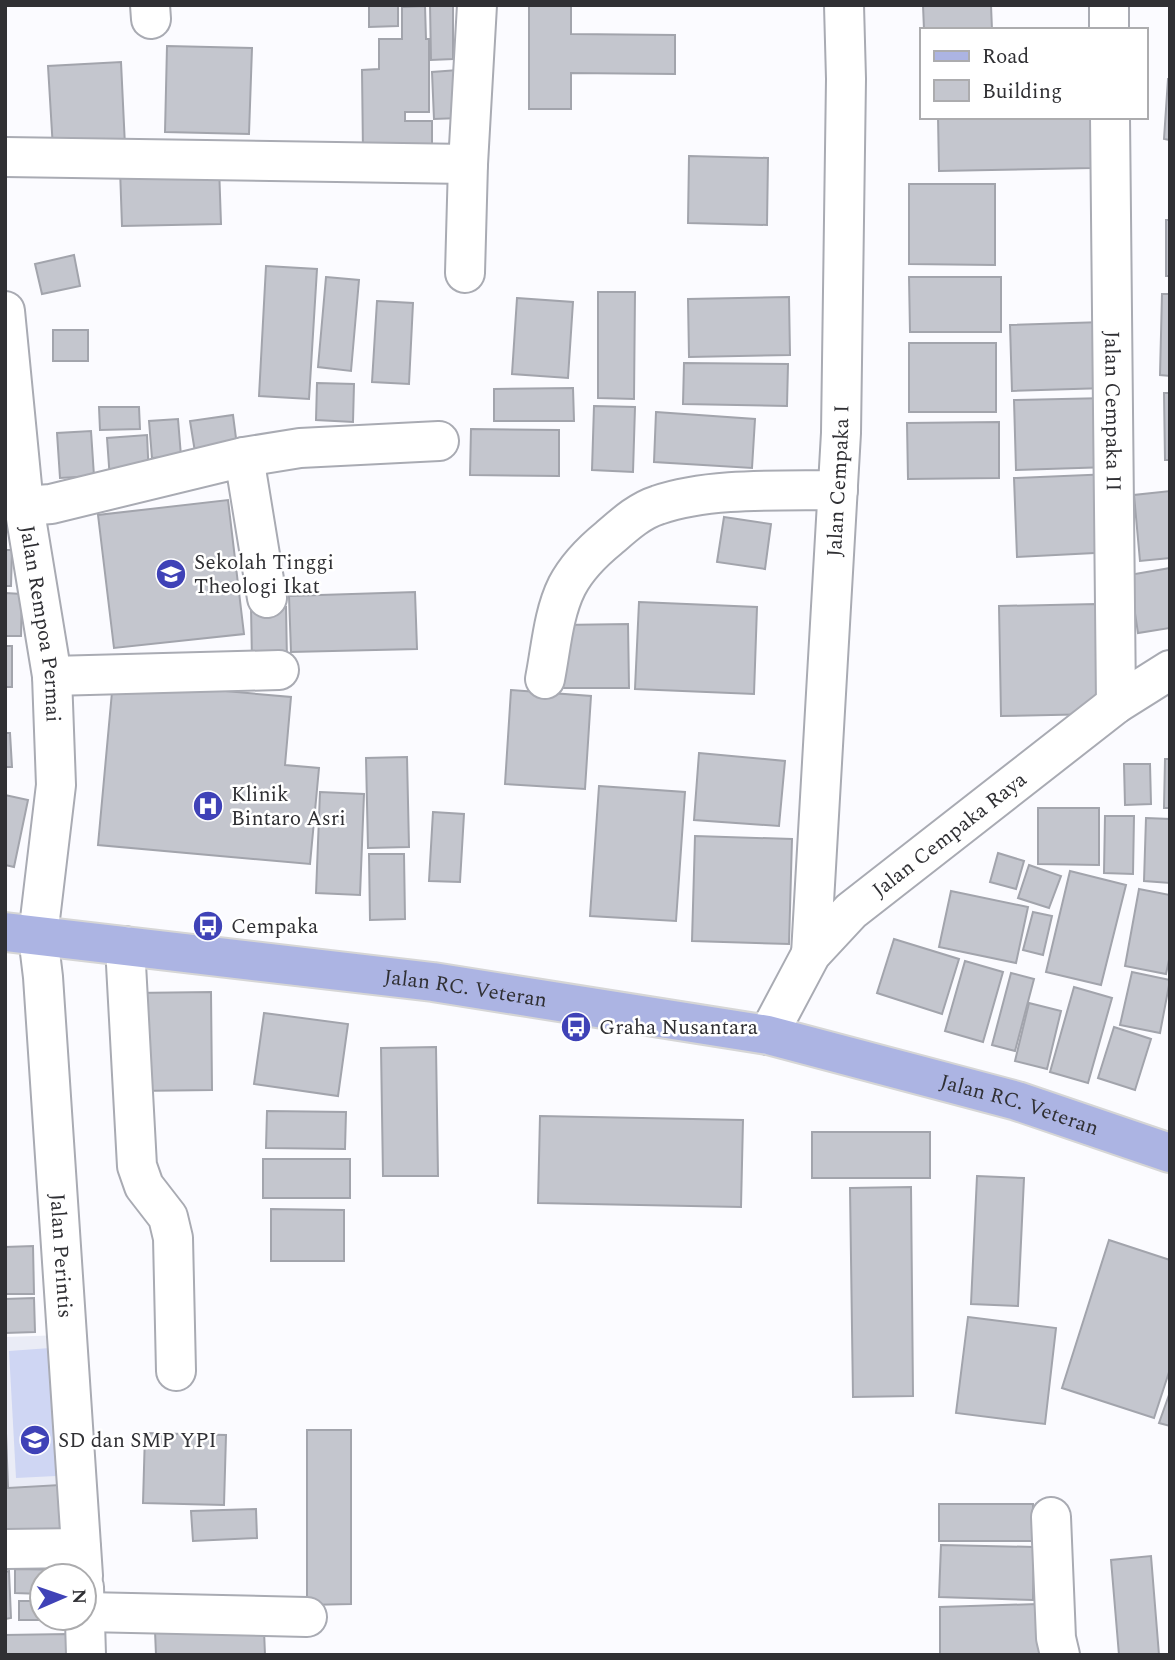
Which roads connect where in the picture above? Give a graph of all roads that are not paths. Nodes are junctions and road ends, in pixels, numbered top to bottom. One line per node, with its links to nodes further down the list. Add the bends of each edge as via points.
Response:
1 (477, 5): 7 (street)
2 (844, 5): 12 (street, Jalan Cempaka I)
3 (1109, 5): 4 (street)
4 (1109, 28)
5 (1110, 119): 19 (street, Jalan Cempaka II)
6 (5, 157): 7 (street)
7 (468, 163): 8 (street)
8 (465, 274)
9 (5, 311): 13 (street, Jalan Rempoa Permai)
10 (439, 441): 11 (street, via 300,448)
11 (244, 457): 13 (street); 14 (street)
12 (838, 491): 18 (street, via 691,497 656,505 630,520 593,550 568,584); 22 (street, Jalan Cempaka I)
13 (19, 515): 17 (street, Jalan Rempoa Permai)
14 (267, 598)
15 (279, 670): 17 (street)
16 (1170, 670): 19 (street, Jalan Cempaka Raya)
17 (52, 677): 20 (street, Jalan Rempoa Permai, via 56,785)
18 (545, 679)
19 (1116, 704): 22 (street, Jalan Cempaka Raya, via 851,911)
20 (22, 934): 21 (main road, Jalan RC. Veteran); 29 (street, Jalan Perintis, via 43,977)
21 (125, 946): 23 (main road, Jalan RC. Veteran, via 433,982); 25 (street, via 137,1166 144,1186 168,1217 173,1238)
22 (811, 954): 23 (street, Jalan Cempaka Raya)
23 (768, 1035): 24 (main road, Jalan RC. Veteran, via 1017,1101)
24 (1170, 1153)
25 (176, 1371)
26 (1051, 1517): 34 (street)
27 (5, 1549): 28 (street)
28 (37, 1562)
29 (83, 1562)
30 (98, 1583): 31 (street)
31 (307, 1617)
32 (85, 1632): 33 (street, Jalan Perintis)
33 (86, 1655)
34 (1060, 1655)

